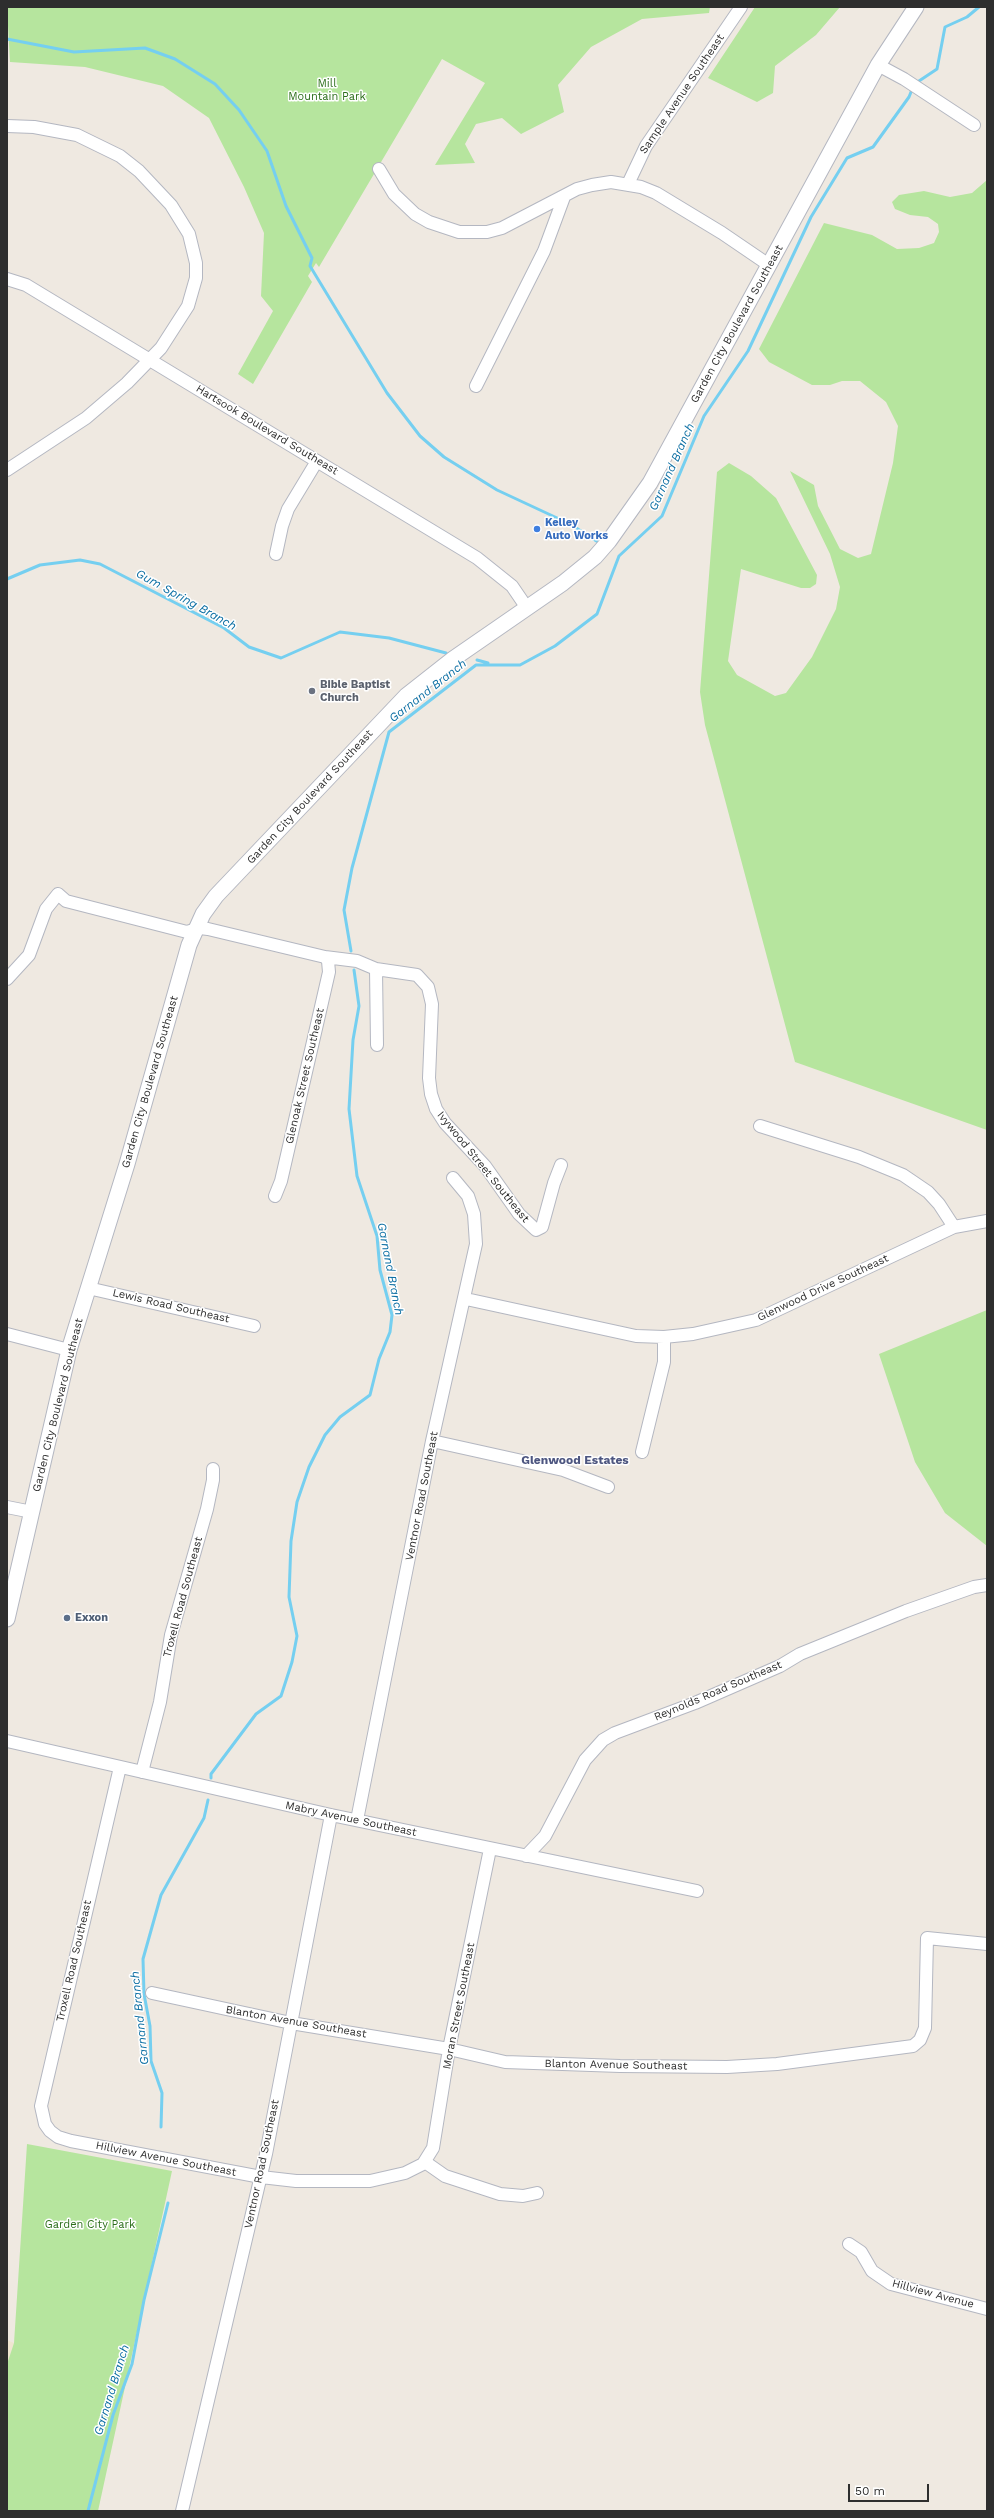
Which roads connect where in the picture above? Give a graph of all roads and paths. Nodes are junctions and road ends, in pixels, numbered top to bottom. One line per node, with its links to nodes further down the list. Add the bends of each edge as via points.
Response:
1 (742, 7): 7 (street, Sample Avenue Southeast, via 646,146)
2 (916, 7): 3 (street, Garden City Boulevard Southeast)
3 (878, 65): 4 (street); 9 (street, Garden City Boulevard Southeast)
4 (974, 125)
5 (7, 126): 11 (street, via 56,130 101,145 120,156 156,187 184,224 194,248 196,263 193,292 188,306 161,348)
6 (379, 169): 8 (street, via 394,194 415,214 434,224 459,232 481,232 502,228)
7 (628, 184): 8 (street, via 592,185 577,189); 9 (street, via 656,193)
8 (564, 197): 12 (street, via 544,252)
9 (769, 265): 16 (street, Garden City Boulevard Southeast, via 650,483 625,521 595,557)
10 (7, 279): 11 (street, Hartsook Boulevard Southeast, via 26,285)
11 (150, 360): 13 (street, Hartsook Boulevard Southeast); 14 (street, via 86,418)
12 (476, 386)
13 (316, 460): 15 (street, via 288,509); 16 (street, Hartsook Boulevard Southeast, via 494,570 512,586)
14 (7, 470)
15 (276, 554)
16 (527, 608): 17 (street, Garden City Boulevard Southeast, via 435,672 388,713 283,828 216,896)
17 (194, 930): 18 (street, Ivywood Street Southeast, via 208,929); 20 (street, Ivywood Street Southeast, via 187,932 66,900 58,894 44,914 29,955); 28 (street, Garden City Boulevard Southeast, via 127,1164)
18 (325, 957): 19 (street, Ivywood Street Southeast, via 357,961); 25 (street, Glenoak Street Southeast, via 329,972 281,1181)
19 (376, 969): 21 (street); 23 (street, Ivywood Street Southeast, via 417,976 428,987 432,1021 429,1078 436,1109 445,1123 485,1166 519,1214 536,1230 542,1227)
20 (7, 979)
21 (377, 1044)
22 (760, 1126): 27 (street, via 903,1174 928,1192)
23 (561, 1165)
24 (453, 1178): 29 (street, Ventnor Road Southeast, via 468,1196 477,1229)
25 (275, 1196)
26 (987, 1222): 27 (street, Glenwood Drive Southeast)
27 (954, 1227): 32 (street, Glenwood Drive Southeast, via 756,1320 722,1329)
28 (88, 1288): 30 (street, Lewis Road Southeast); 33 (street, Garden City Boulevard Southeast)
29 (466, 1299): 32 (street, Glenwood Drive Southeast, via 589,1328 636,1336); 34 (street, Ventnor Road Southeast)
30 (254, 1326)
31 (7, 1334): 33 (street)
32 (664, 1337): 35 (street, via 664,1362)
33 (69, 1350): 39 (street, Garden City Boulevard Southeast)
34 (432, 1441): 37 (street, via 563,1470); 46 (street, Ventnor Road Southeast)
35 (642, 1452)
36 (213, 1469): 44 (street, Troxell Road Southeast, via 207,1509 171,1636 160,1702)
37 (608, 1487)
38 (7, 1507): 39 (street)
39 (32, 1512): 41 (street, Garden City Boulevard Southeast)
40 (987, 1585): 48 (street, Reynolds Road Southeast, via 974,1587 906,1611 843,1636 772,1669 603,1740 585,1760 546,1836)
41 (7, 1619)
42 (7, 1741): 43 (street, Mabry Avenue Southeast)
43 (120, 1767): 44 (street, Mabry Avenue Southeast); 54 (street, Troxell Road Southeast, via 41,2106 45,2124 50,2131)
44 (142, 1772): 45 (street, Mabry Avenue Southeast)
45 (331, 1815): 46 (street, Mabry Avenue Southeast); 52 (street, Ventnor Road Southeast)
46 (357, 1820): 47 (street, Mabry Avenue Southeast)
47 (490, 1849): 48 (street, Mabry Avenue Southeast); 53 (street, Moran Street Southeast)
48 (526, 1856): 49 (street, Mabry Avenue Southeast)
49 (697, 1891)
50 (987, 1944): 53 (street, Blanton Avenue Southeast, via 927,1938 924,2033 913,2046 904,2049 777,2064 727,2067 505,2062)
51 (152, 1993): 52 (street, Blanton Avenue Southeast)
52 (291, 2023): 53 (street, Blanton Avenue Southeast); 56 (street, Ventnor Road Southeast)
53 (449, 2050): 55 (street, Moran Street Southeast, via 433,2148)
54 (71, 2141): 56 (street, Hillview Avenue Southeast)
55 (426, 2162): 56 (street, Hillview Avenue Southeast, via 413,2170 390,2178 356,2182 322,2183); 57 (street, via 445,2176 500,2194 522,2196)
56 (261, 2177): 60 (street, Ventnor Road Southeast)
57 (537, 2193)
58 (849, 2244): 59 (street, Hillview Avenue, via 861,2252 872,2271 891,2284)
59 (987, 2309)
60 (182, 2511)

